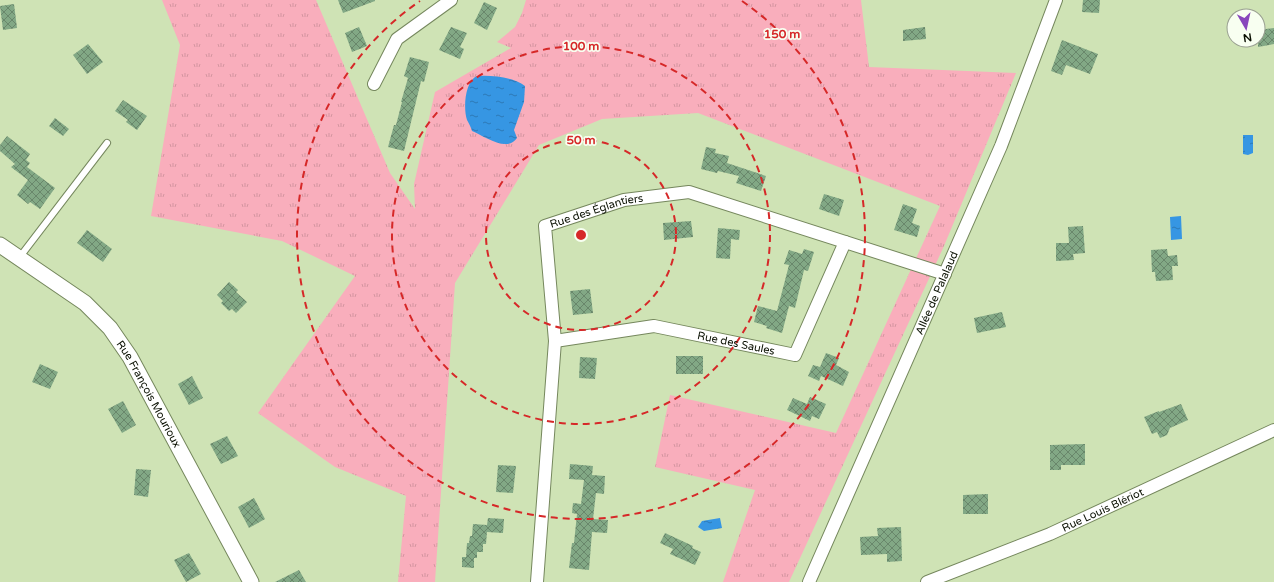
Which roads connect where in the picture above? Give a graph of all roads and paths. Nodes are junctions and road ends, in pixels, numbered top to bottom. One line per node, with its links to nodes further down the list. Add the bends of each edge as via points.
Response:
1 (451, 0): 3 (street, via 397,39)
2 (1056, 0): 8 (street, Allée de Palalaud, via 1001,146)
3 (374, 84)
4 (107, 143): 7 (lane)
5 (845, 242): 8 (street, Rue des Églantiers); 9 (street, Rue des Saules, via 795,356 654,326); 9 (street, Rue des Églantiers, via 689,192 624,200 545,226)
6 (0, 245): 7 (street, Rue François Mourioux)
7 (19, 258): 11 (street, Rue François Mourioux, via 85,303 110,328 130,357)
8 (945, 274): 13 (street, Allée de Palalaud)
9 (555, 341): 12 (street, Rue des Églantiers)
10 (1274, 430): 14 (street, Rue Louis Blériot, via 1050,534)
11 (251, 582)
12 (537, 582)
13 (809, 582)
14 (927, 582)

